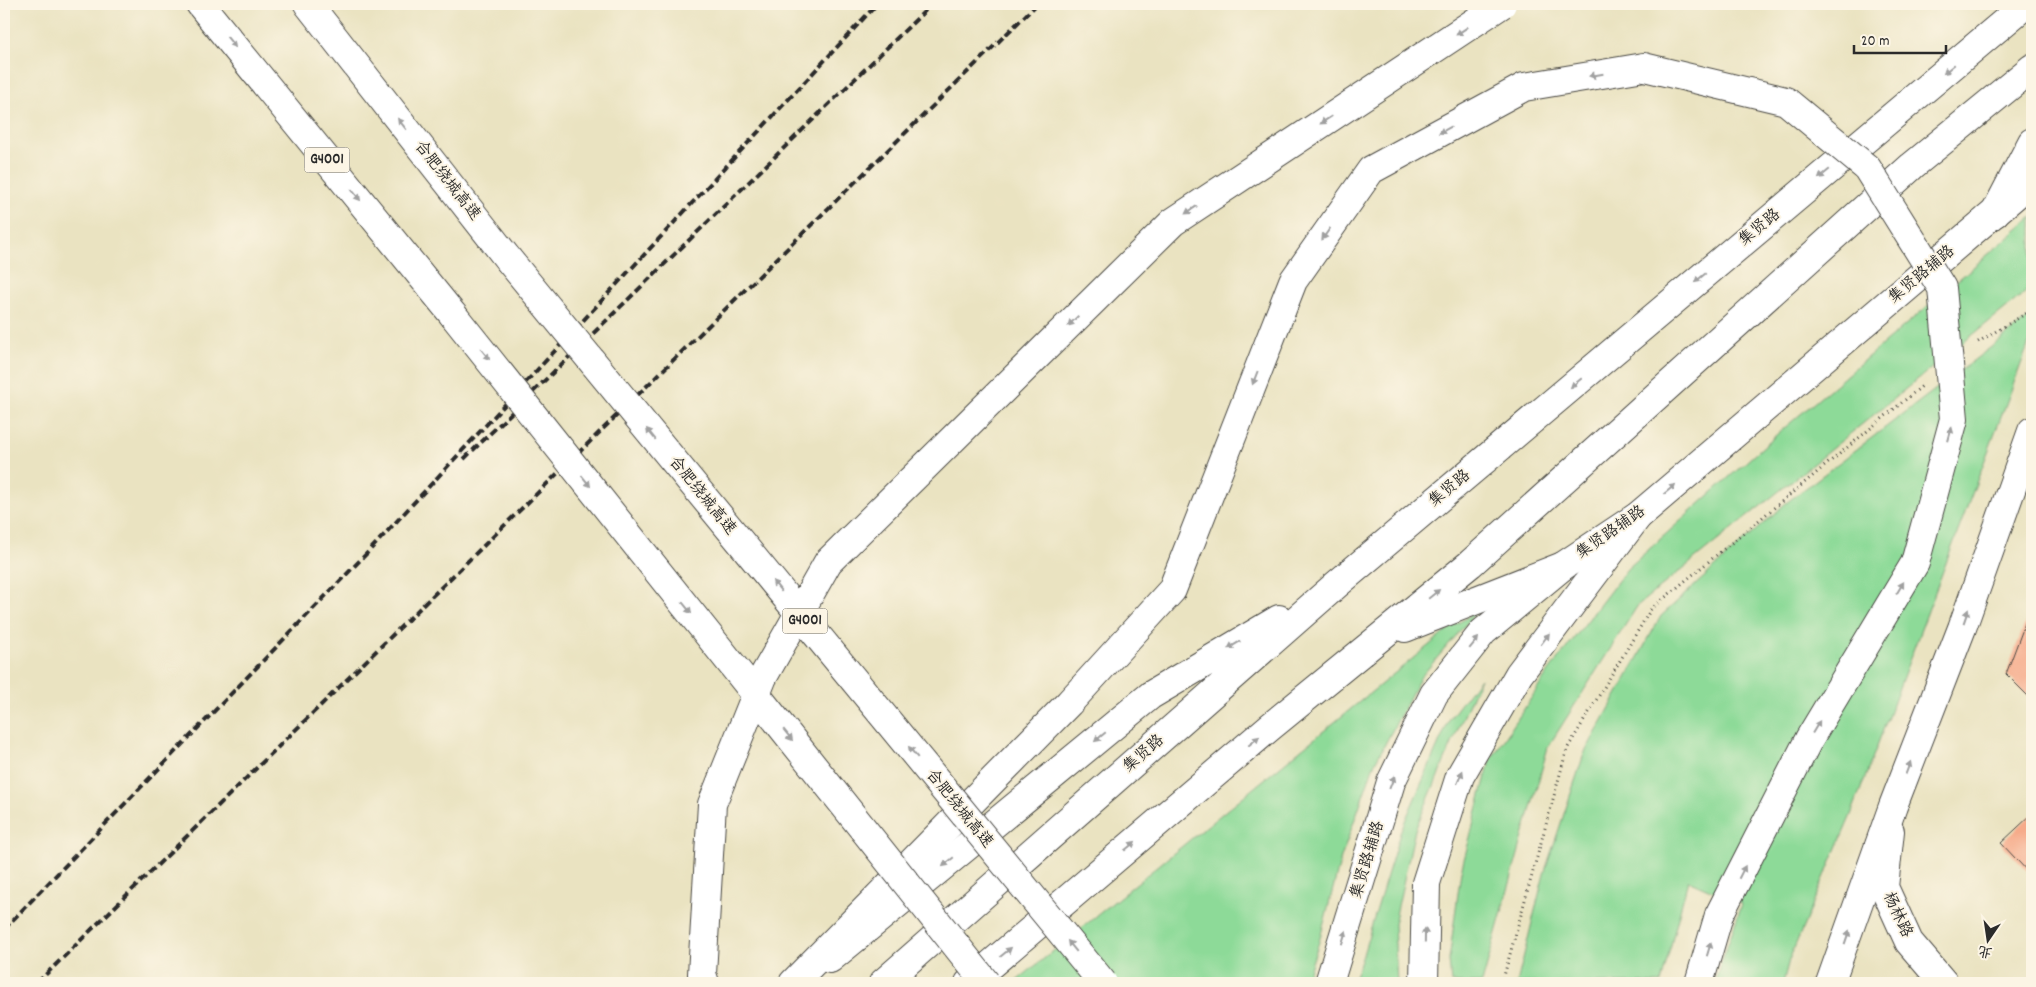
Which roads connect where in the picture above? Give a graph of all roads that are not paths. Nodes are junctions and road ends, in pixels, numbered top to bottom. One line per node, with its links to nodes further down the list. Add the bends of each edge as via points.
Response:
1 (200, 4): 20 (main road, G4001, one-way to 20, bridge, via 454,316)
2 (308, 4): 21 (main road, 合肥绕城高速 / G4001, one-way to 2, bridge, via 508,258)
3 (1502, 4): 15 (main road, one-way to 15, bridge, via 1173,222 828,562 763,677 712,804 702,974)
4 (2026, 4): 12 (main road, 集贤路, one-way to 12)
5 (2032, 68): 13 (main road, one-way to 5, via 1470,564 1912,166)
6 (2032, 142): 8 (main road)
7 (2032, 181): 8 (main road, 集贤路辅路)
8 (1994, 214): 10 (main road, 集贤路辅路, one-way to 8)
9 (2032, 431): 14 (main road, one-way to 9, via 1962,628)
10 (1638, 516): 11 (main road, 集贤路辅路); 23 (main road, one-way to 10, via 1426,883 1460,776 1519,674)
11 (1564, 566): 13 (main road); 22 (main road, 集贤路辅路, one-way to 11, via 1391,782 1434,694 1483,632)
12 (1336, 585): 17 (main road, one-way to 17, via 1151,694); 18 (main road, 集贤路)
13 (1380, 638): 19 (main road, one-way to 13, via 1270,727)
14 (1893, 806): 25 (main road, one-way to 14); 26 (main road, 杨林路, via 1884,887 1909,942)
15 (705, 983)
16 (793, 983): 24 (main road, one-way to 16, bridge, via 1720,915 1809,739 1915,563 1954,419 1942,288 1867,168 1786,101 1644,67 1524,87 1370,170 1293,281 1172,590 1069,704)
17 (801, 983)
18 (883, 983)
19 (969, 983)
20 (986, 983)
21 (1103, 983)
22 (1329, 983)
23 (1424, 983)
24 (1699, 983)
25 (1830, 983)
26 (1944, 983)

